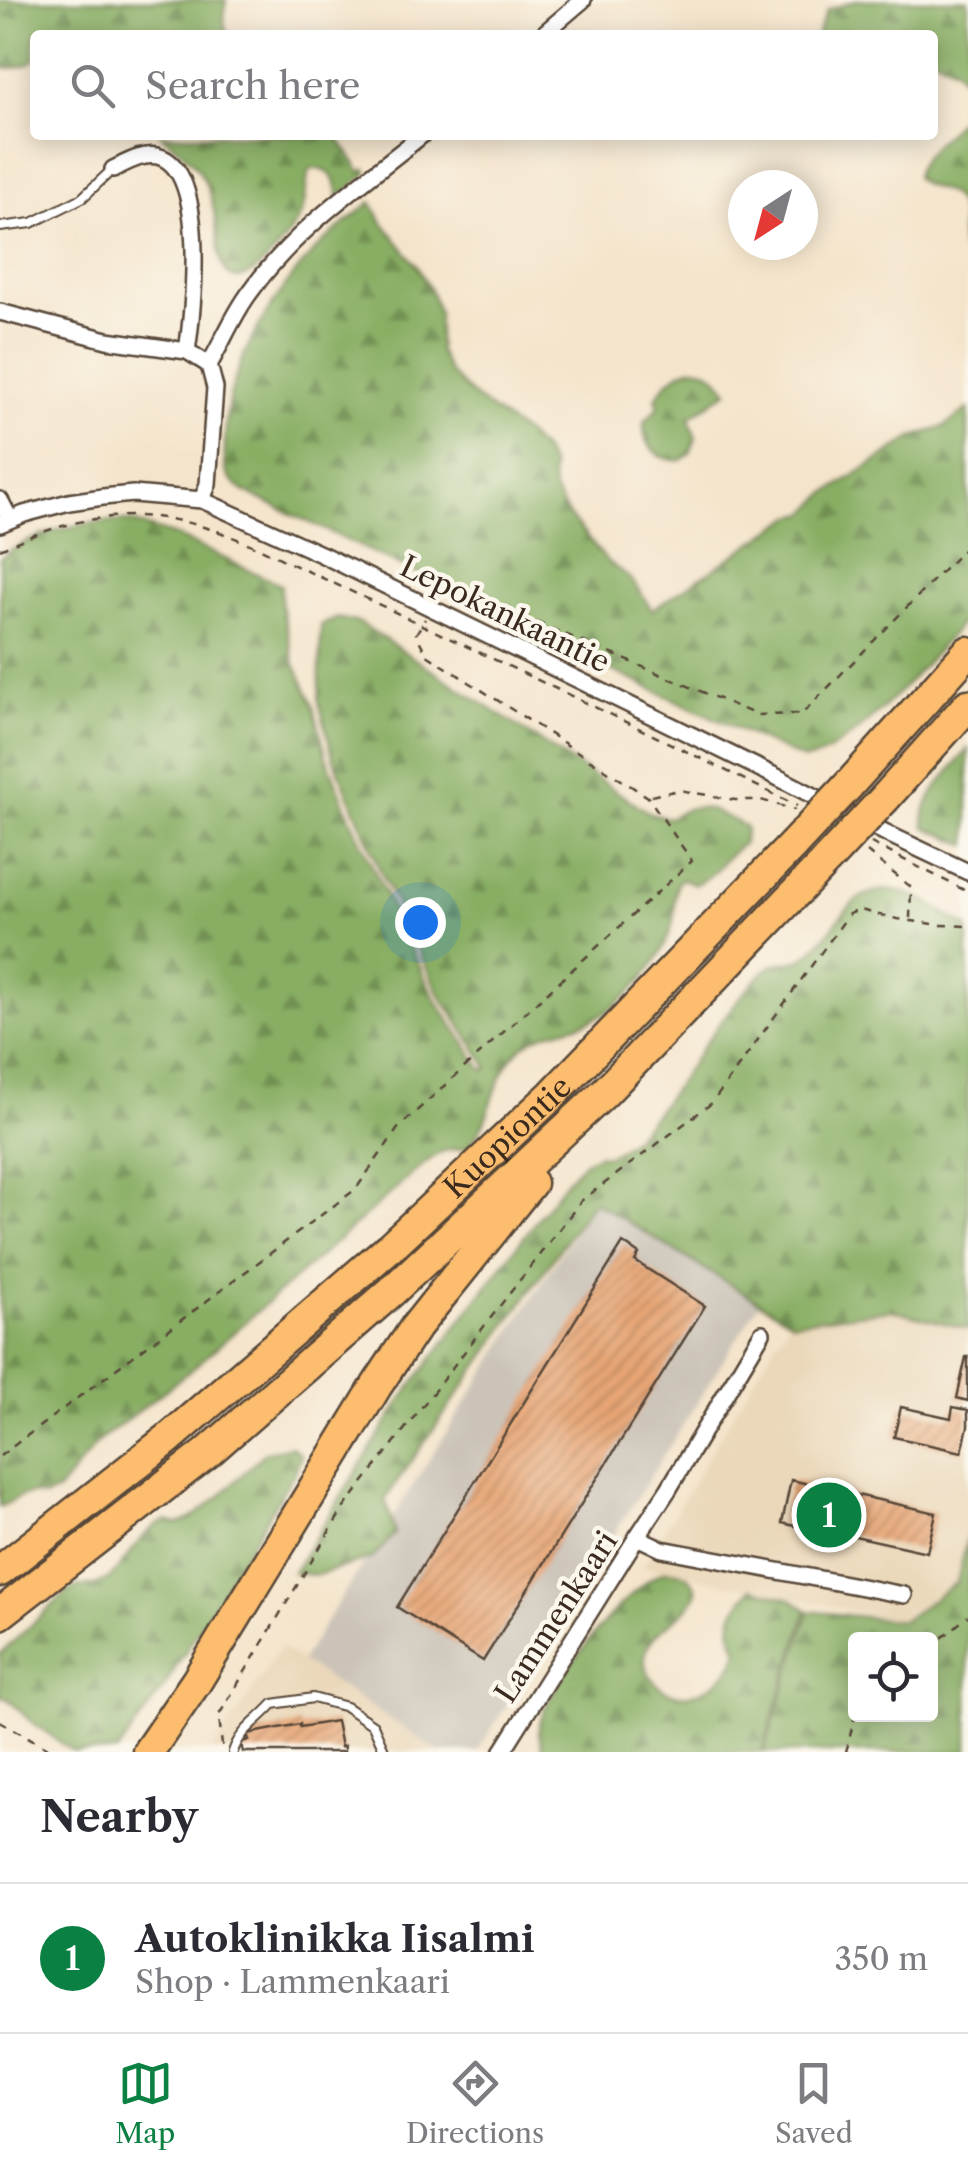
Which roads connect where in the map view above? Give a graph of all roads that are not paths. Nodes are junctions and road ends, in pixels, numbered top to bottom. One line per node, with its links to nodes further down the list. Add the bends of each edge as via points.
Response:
1 (584, 0): 2 (street)
2 (548, 30)
3 (416, 140): 8 (street, via 276,260 249,292)
4 (113, 168): 5 (lane, via 82,198 32,223); 7 (street, via 154,156 176,167 184,182 192,209)
5 (0, 227)
6 (0, 312): 7 (street, via 107,340)
7 (187, 351): 8 (street)
8 (210, 365): 10 (street, via 215,388)
9 (0, 500): 11 (street)
10 (202, 500): 11 (street, Lepokankaantie, via 103,496); 14 (street, Lepokankaantie)
11 (5, 521)
12 (968, 652): 17 (highway, Kuopiontie, bridge, via 552,1095 391,1246)
13 (968, 705): 15 (highway, Kuopiontie, bridge)
14 (968, 872)
15 (605, 1092): 22 (highway, Kuopiontie, via 235,1428); 23 (highway, via 415,1328)
16 (762, 1333): 18 (street)
17 (168, 1439): 19 (highway); 20 (highway, Kuopiontie)
18 (637, 1537): 21 (street, Lammenkaari, via 662,1549); 26 (street, Lammenkaari)
19 (0, 1548)
20 (0, 1571)
21 (904, 1595)
22 (0, 1614)
23 (148, 1752)
24 (233, 1752): 25 (lane, via 242,1731 272,1704 313,1698 346,1707 373,1725)
25 (385, 1752)
26 (502, 1752)

